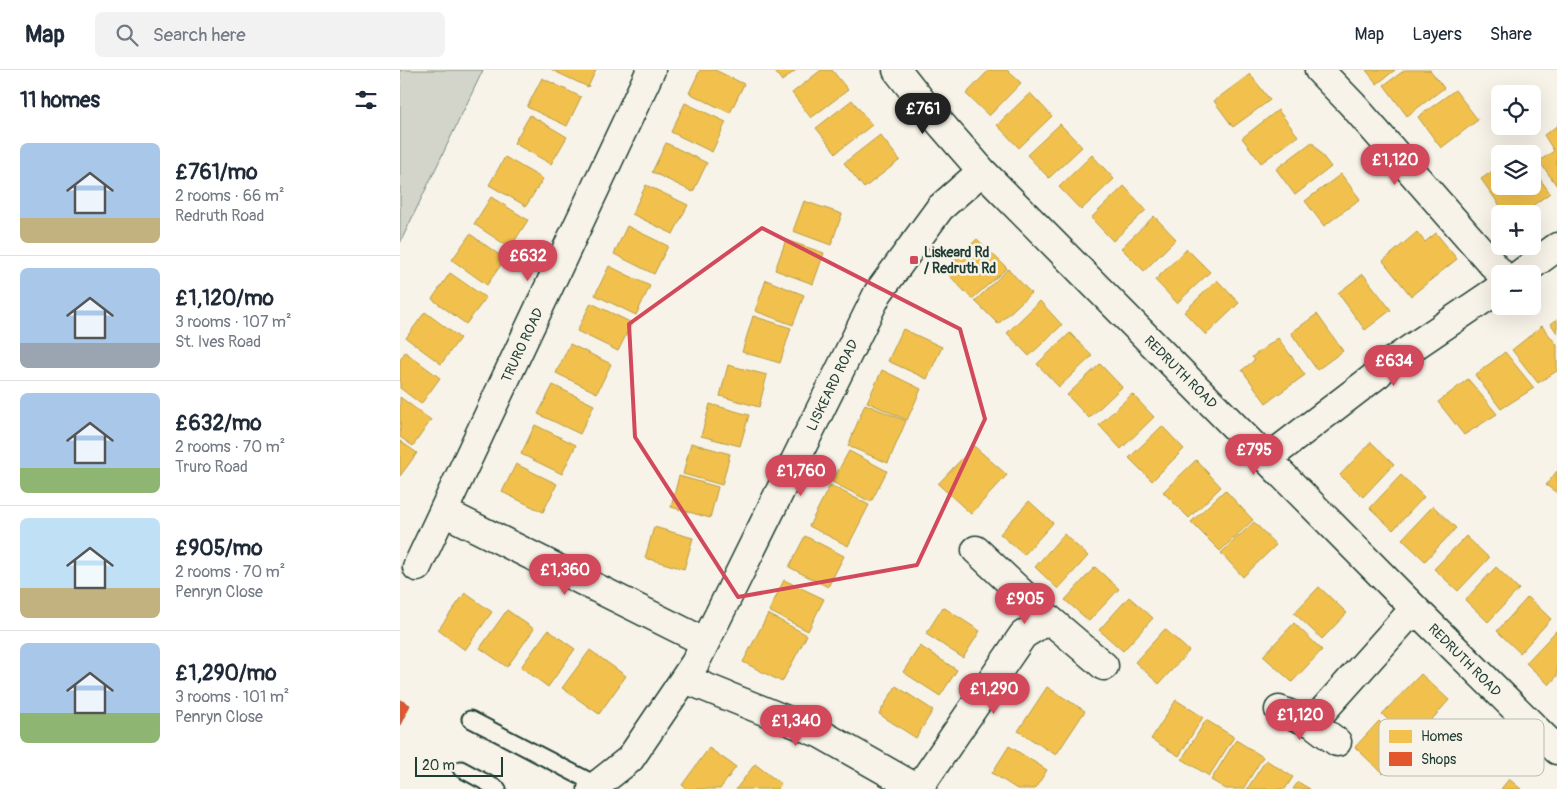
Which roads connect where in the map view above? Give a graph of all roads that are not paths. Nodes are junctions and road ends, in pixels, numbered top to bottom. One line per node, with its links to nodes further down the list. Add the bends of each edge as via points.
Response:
1 (651, 70): 10 (street, TRURO ROAD)
2 (898, 70): 4 (street, REDRUTH ROAD)
3 (1319, 70): 6 (street)
4 (982, 171): 9 (street, REDRUTH ROAD); 15 (street, LISKEARD ROAD, via 940,208 878,293)
5 (1557, 247): 7 (street)
6 (1493, 265)
7 (1532, 265)
8 (1491, 294): 9 (street, via 1384,366 1378,374)
9 (1267, 459): 13 (street, REDRUTH ROAD)
10 (444, 512): 12 (street, TRURO ROAD); 15 (street)
11 (976, 550): 14 (street)
12 (417, 567)
13 (1420, 614): 20 (street, REDRUTH ROAD); 21 (street, via 1405,619)
14 (1049, 619): 16 (street); 28 (street, via 1023,635)
15 (705, 642): 17 (street, LISKEARD ROAD)
16 (1104, 666)
17 (685, 679): 26 (street, LISKEARD ROAD, via 630,759); 28 (street, via 821,734)
18 (1279, 710): 21 (street)
19 (470, 719): 26 (lane)
20 (1526, 719)
21 (1312, 723): 23 (street)
22 (1544, 737): 24 (street, REDRUTH ROAD)
23 (1338, 742)
24 (1557, 750)
25 (462, 769): 27 (lane)
26 (594, 787)
27 (498, 789)
28 (918, 789)

